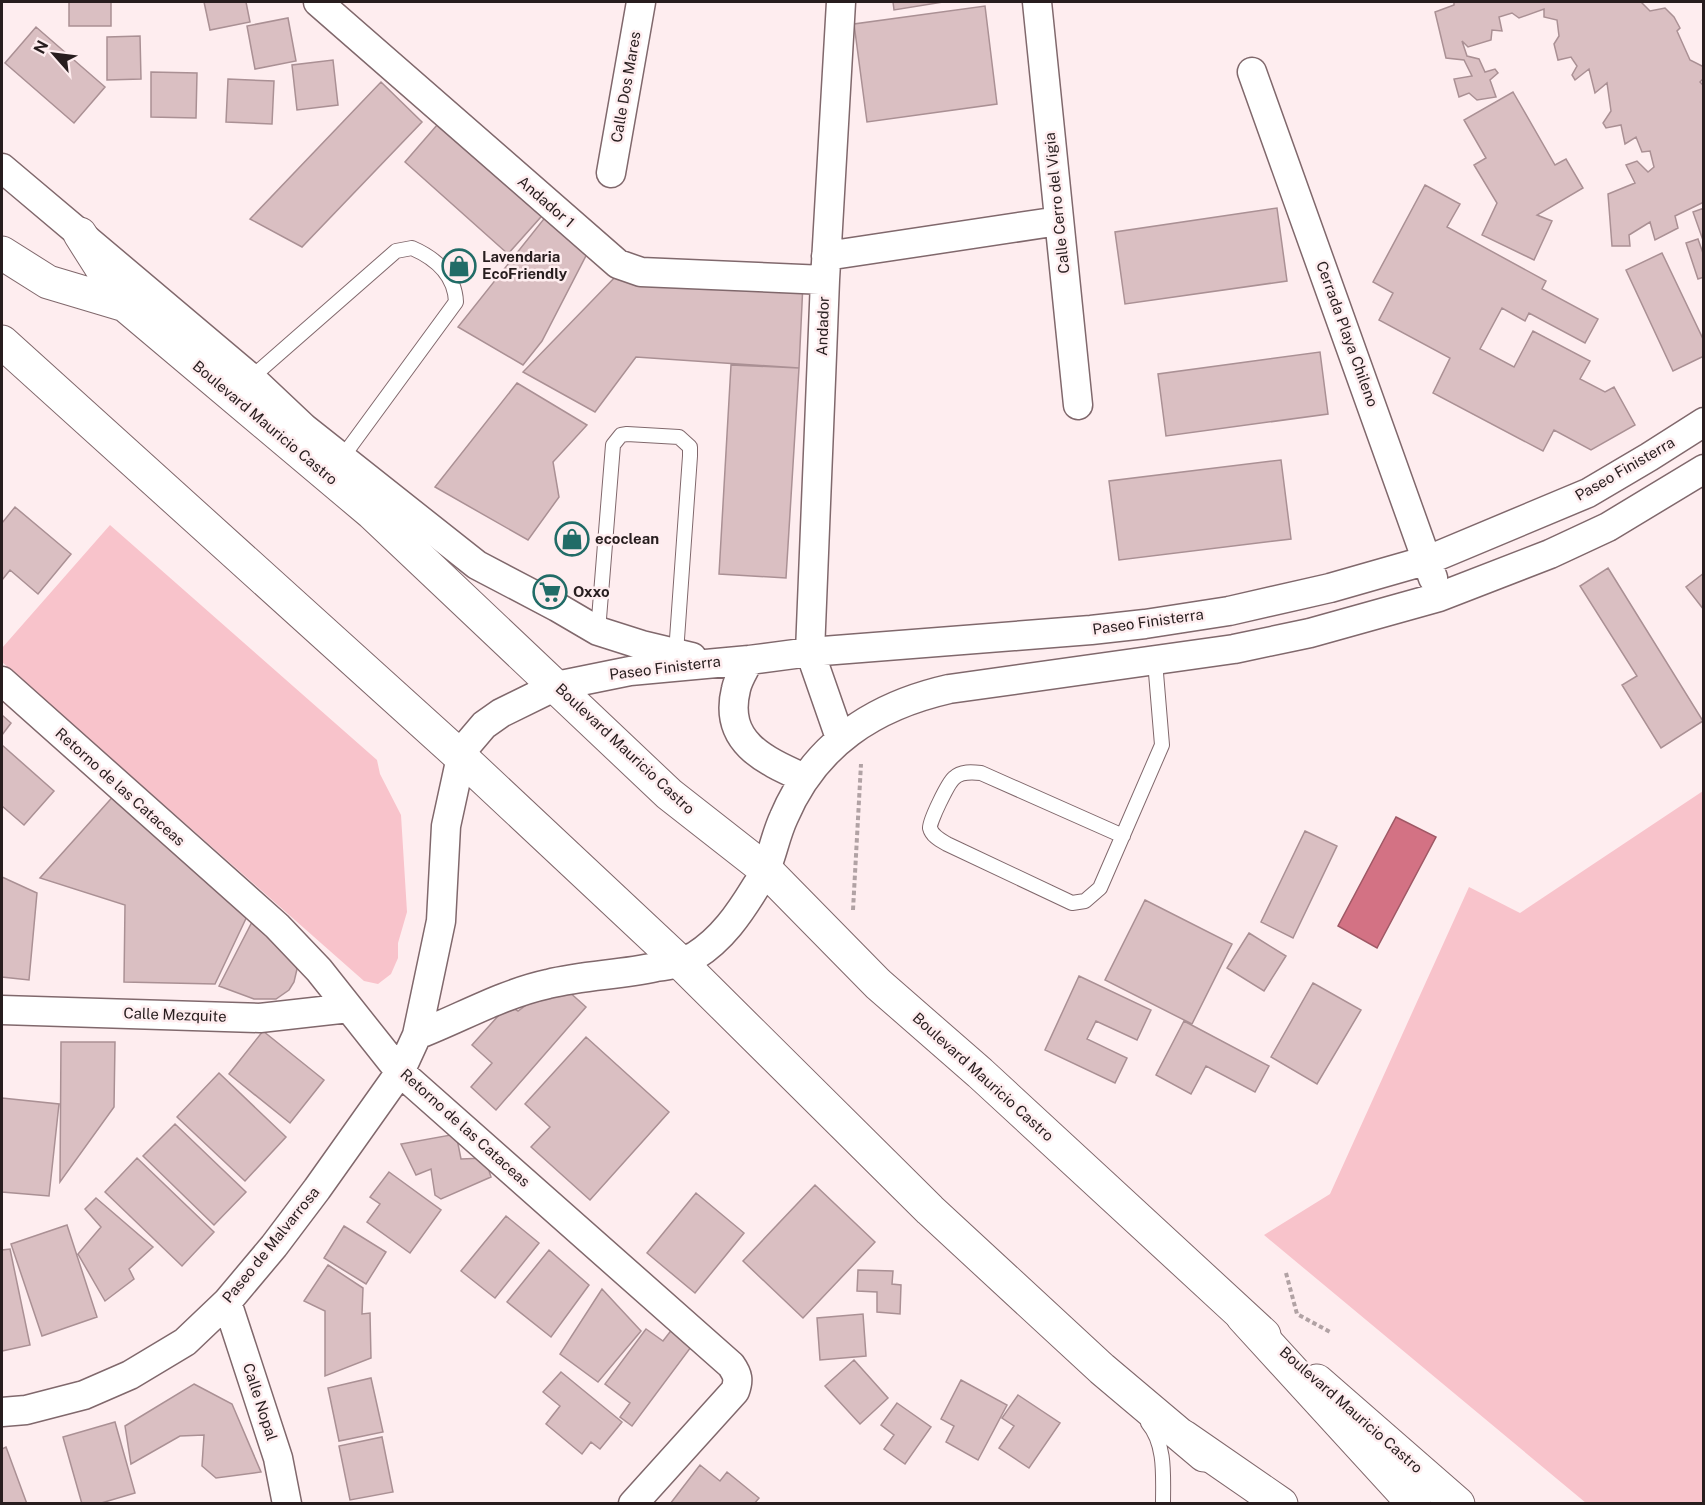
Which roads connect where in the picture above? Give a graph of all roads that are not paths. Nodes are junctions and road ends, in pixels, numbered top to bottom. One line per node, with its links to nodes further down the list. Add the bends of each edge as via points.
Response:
1 (318, 2): 11 (street, Andador 1, via 618,264 641,272)
2 (641, 2): 7 (street, Calle Dos Mares)
3 (841, 2): 11 (street, Andador)
4 (1037, 2): 8 (street, Calle Cerro del Vigia)
5 (1252, 72): 21 (street, Cerrada Playa Chileno)
6 (2, 168): 9 (street)
7 (611, 173)
8 (1059, 220): 11 (street, Andador 1); 15 (street, Calle Cerro del Vigia)
9 (80, 234): 12 (main road); 14 (street)
10 (2, 253): 12 (main road, Boulevard Mauricio Castro, via 48,282)
11 (826, 268): 24 (street, Andador)
12 (125, 305): 30 (main road, Boulevard Mauricio Castro, via 372,513)
13 (2, 342): 32 (main road)
14 (251, 378): 17 (street); 17 (lane, via 396,251 412,248 437,263 450,278 456,302)
15 (1077, 405)
16 (1704, 422): 19 (street, Paseo Finisterra)
17 (341, 459): 23 (street, via 477,565)
18 (1704, 469): 20 (street)
19 (1588, 493): 20 (street); 21 (street, Paseo Finisterra)
20 (1608, 527): 22 (street)
21 (1428, 560): 22 (street, Cerrada Playa Chileno); 24 (street, Paseo Finisterra, via 1229,611 1145,624)
22 (1439, 597): 27 (street, via 1310,633)
23 (598, 631): 25 (street); 25 (lane, via 613,445 627,434 679,437 690,447 690,456)
24 (810, 652): 26 (street, Paseo Finisterra); 31 (street)
25 (676, 653): 28 (street)
26 (749, 660): 28 (street, Paseo Finisterra); 33 (street, via 733,704 739,734 770,763)
27 (1155, 661): 31 (street, via 925,694 863,722); 34 (lane, via 1162,745)
28 (715, 662): 30 (street, Paseo Finisterra, via 630,671)
29 (2, 681): 37 (street, Retorno de las Cataceas, via 276,926)
30 (556, 686): 32 (street, Paseo Finisterra, via 484,725); 35 (main road, Boulevard Mauricio Castro, via 669,794)
31 (840, 738): 33 (street)
32 (460, 757): 36 (main road); 39 (street, Paseo de Malvarrosa, via 446,826 441,921)
33 (804, 778): 35 (street, via 784,815)
34 (1123, 836): 34 (lane, via 981,773 965,772 953,778 930,822 936,838 1072,903 1085,901 1100,888)
35 (766, 870): 36 (street, via 736,918 695,956); 42 (main road, Boulevard Mauricio Castro, via 878,984)
36 (681, 963): 39 (street, via 547,984 500,999); 43 (main road, via 930,1210)
37 (349, 1008): 38 (street, Calle Mezquite, via 260,1018); 40 (street, Retorno de las Cataceas)
38 (2, 1010)
39 (417, 1035): 40 (street, Paseo de Malvarrosa)
40 (400, 1071): 41 (street, Paseo de Malvarrosa, via 288,1227); 47 (street, Retorno de las Cataceas, via 720,1354 737,1374 735,1391)
41 (227, 1302): 44 (street, Paseo de Malvarrosa, via 184,1342 130,1375 84,1395); 46 (street, Calle Nopal, via 278,1458)
42 (1244, 1317): 51 (main road, Boulevard Mauricio Castro); 52 (main road, Boulevard Mauricio Castro)
43 (1102, 1369): 45 (main road); 48 (lane, via 1155,1430 1161,1455)
44 (2, 1412)
45 (1184, 1437): 49 (main road); 50 (main road)
46 (287, 1503)
47 (633, 1503)
48 (1163, 1503)
49 (1259, 1503)
50 (1281, 1503)
51 (1414, 1503)
52 (1458, 1503)

